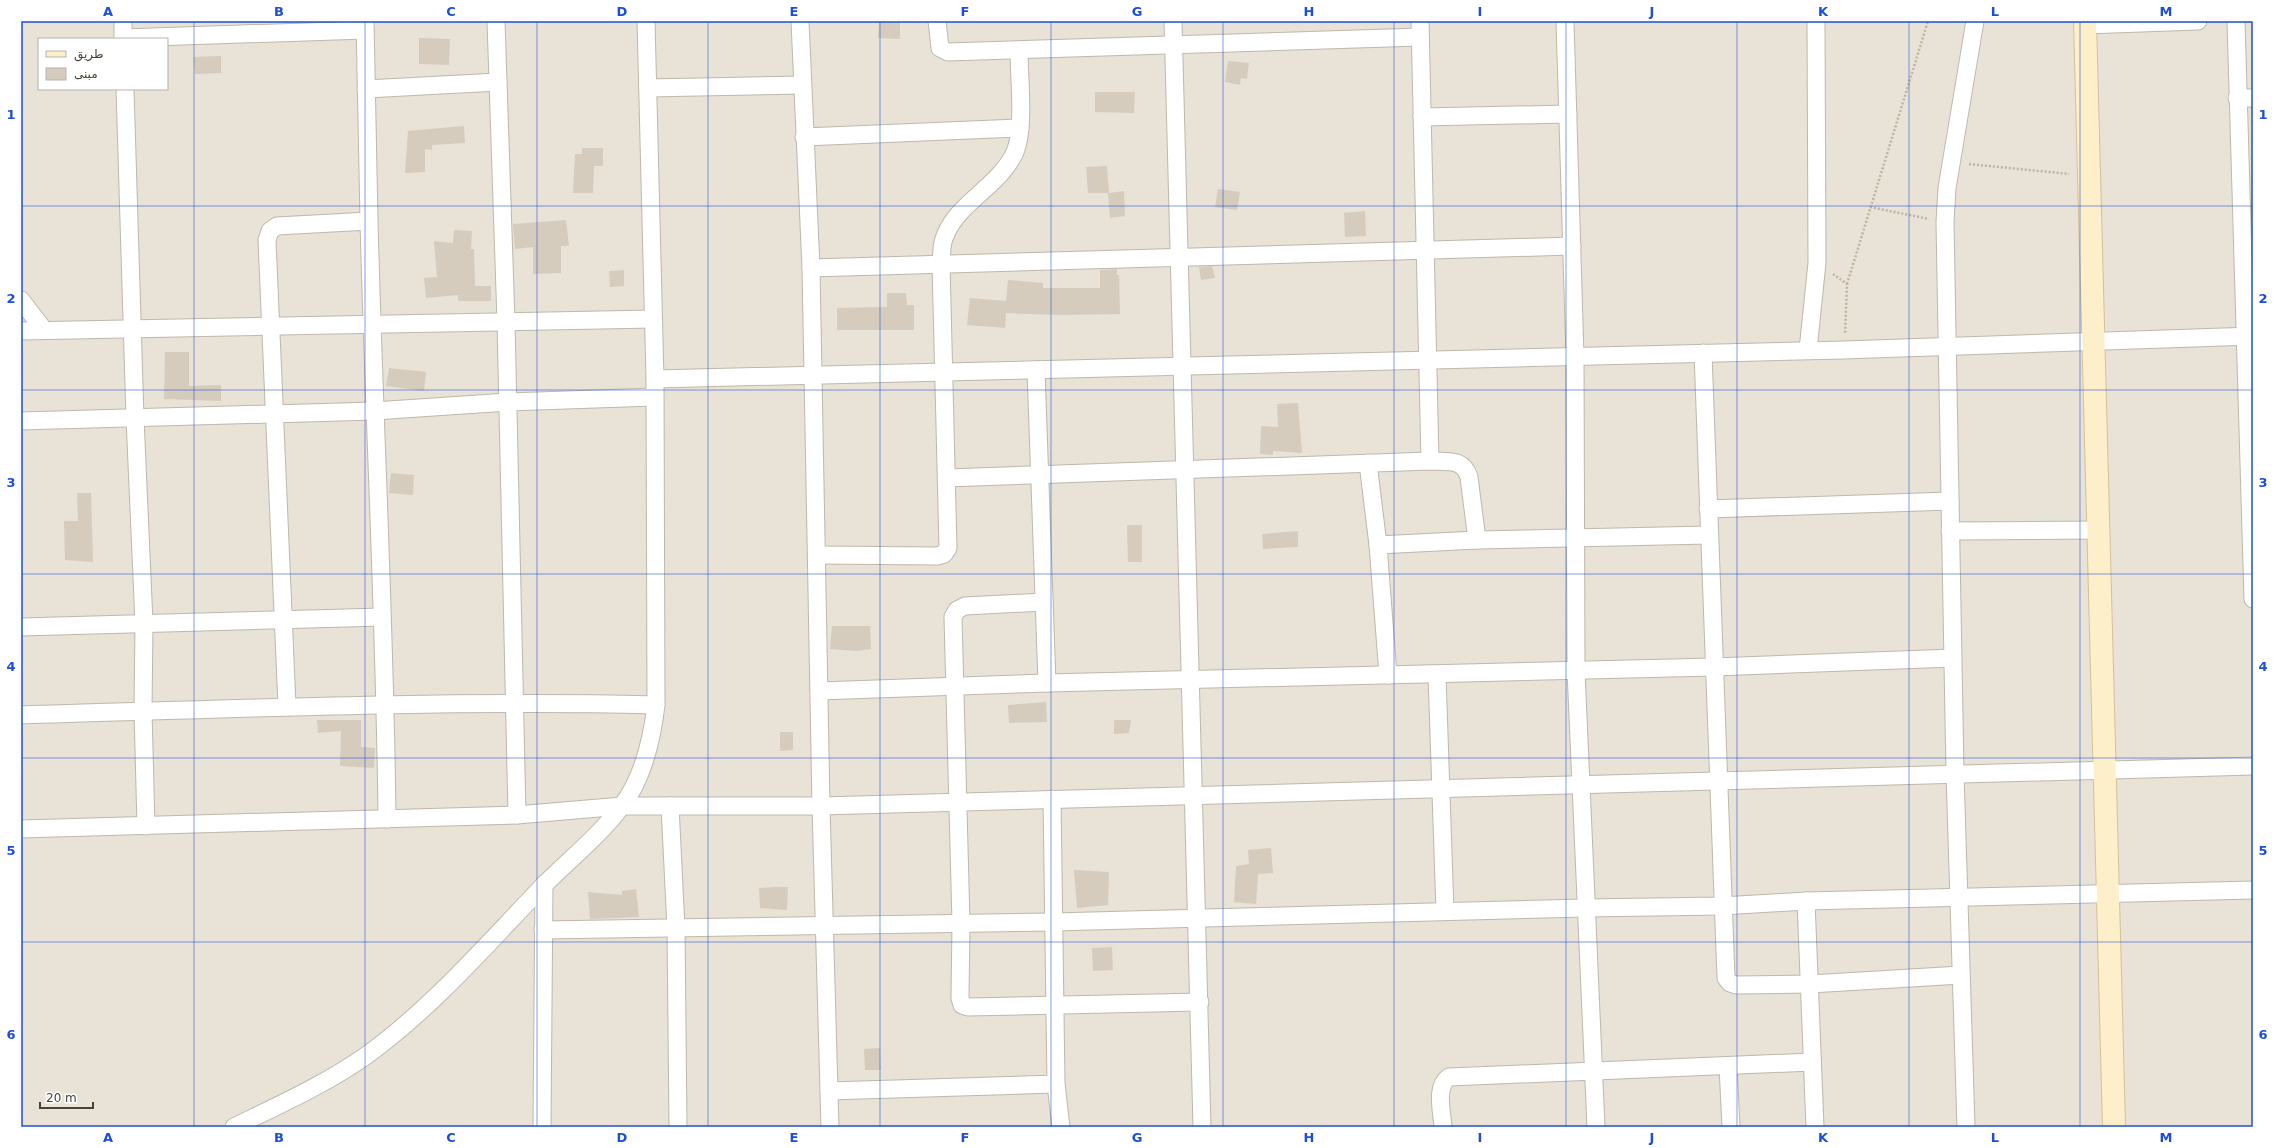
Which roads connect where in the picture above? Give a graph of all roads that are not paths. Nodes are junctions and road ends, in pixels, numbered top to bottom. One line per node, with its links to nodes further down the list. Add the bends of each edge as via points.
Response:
1 (123, 21): 15 (street)
2 (496, 21): 18 (street)
3 (646, 21): 20 (street)
4 (800, 21): 19 (street)
5 (937, 21): 17 (street, via 940,48 948,52)
6 (1173, 21): 16 (street)
7 (1565, 21): 24 (street)
8 (1816, 21): 47 (street, via 1817,263)
9 (1975, 21): 46 (street, via 1947,188 1945,222)
10 (2198, 21): 12 (street)
11 (2236, 21): 23 (street)
12 (2085, 23): 45 (street)
13 (365, 26): 15 (street); 21 (street)
14 (1420, 29): 16 (street); 25 (street)
15 (123, 38)
16 (1174, 46): 17 (street); 33 (street)
17 (1019, 51): 26 (street)
18 (498, 82): 21 (street); 38 (street)
19 (801, 85): 20 (street); 27 (street)
20 (648, 88): 37 (street)
21 (366, 89): 29 (street)
22 (125, 90): 41 (street)
23 (2245, 98): 28 (street)
24 (1568, 114): 25 (street); 31 (street)
25 (1422, 116): 32 (street)
26 (1020, 128): 27 (street); 34 (street, via 1015,152 1003,170 951,223 944,237)
27 (804, 137): 35 (street)
28 (2246, 176): 30 (street)
29 (369, 222): 39 (street); 40 (street, via 277,226 270,231 267,240)
30 (2248, 233): 44 (street)
31 (1572, 246): 32 (street); 49 (street)
32 (1425, 250): 33 (street); 50 (street)
33 (1179, 257): 34 (street); 51 (street)
34 (941, 263): 35 (street); 53 (street)
35 (811, 268): 54 (street)
36 (21, 300): 42 (street)
37 (653, 319): 38 (street); 55 (street)
38 (506, 322): 39 (street); 57 (street)
39 (372, 324): 40 (street); 58 (street)
40 (270, 326): 41 (street); 59 (street)
41 (132, 329): 42 (street); 60 (street)
42 (44, 330): 43 (street)
43 (21, 331)
44 (2249, 336): 45 (street); 69 (street)
45 (2093, 342): 46 (street); 70 (street)
46 (1948, 346): 47 (street); 67 (street)
47 (1808, 350): 48 (street)
48 (1703, 353): 49 (street); 68 (street)
49 (1575, 357): 50 (street); 73 (street)
50 (1428, 361): 51 (street); 62 (street)
51 (1182, 366): 52 (street); 64 (street)
52 (1036, 370): 53 (street); 65 (street)
53 (944, 372): 54 (street); 66 (street)
54 (812, 376): 55 (street); 76 (street)
55 (655, 379): 56 (street)
56 (654, 397): 57 (street); 94 (street)
57 (508, 402): 58 (street); 92 (street)
58 (374, 412): 59 (street); 79 (street)
59 (274, 414): 60 (street); 80 (street)
60 (134, 418): 61 (street); 81 (street)
61 (21, 421)
62 (1430, 461): 63 (street); 74 (street, via 1461,464 1466,468 1470,477)
63 (1368, 463): 64 (street); 75 (street)
64 (1184, 469): 65 (street); 88 (street)
65 (1040, 474): 66 (street); 78 (street)
66 (947, 478): 76 (street, via 948,548 944,554)
67 (1950, 501): 68 (street); 71 (street)
68 (1708, 509): 72 (street)
69 (2252, 525): 77 (street)
70 (2098, 530): 71 (street); 99 (street)
71 (1950, 532): 83 (street)
72 (1709, 535): 73 (street); 84 (street)
73 (1576, 537): 74 (street); 85 (street)
74 (1477, 540): 75 (street)
75 (1378, 545): 86 (street)
76 (817, 555): 91 (street)
77 (2253, 599)
78 (1044, 602): 89 (street); 90 (street, via 965,606 957,610 954,617)
79 (382, 617): 80 (street); 93 (street)
80 (284, 618): 81 (street); 95 (street)
81 (144, 623): 82 (street); 96 (street)
82 (21, 627)
83 (1953, 658): 84 (street); 100 (street)
84 (1714, 667): 85 (street); 101 (street)
85 (1576, 671): 87 (street); 102 (street)
86 (1388, 675): 87 (street); 88 (street)
87 (1437, 675): 103 (street)
88 (1192, 680): 89 (street); 104 (street)
89 (1047, 683): 90 (street)
90 (956, 686): 91 (street); 106 (street)
91 (819, 691): 109 (street)
92 (514, 702): 93 (street); 94 (street); 110 (street)
93 (386, 704): 95 (street); 111 (street)
94 (656, 705): 107 (street, via 652,740)
95 (287, 706): 96 (street)
96 (143, 711): 97 (street); 112 (street)
97 (21, 715)
98 (2253, 766): 99 (street)
99 (2105, 769): 100 (street); 116 (street)
100 (1955, 773): 101 (street); 117 (street)
101 (1718, 780): 102 (street); 119 (street)
102 (1580, 783): 103 (street); 120 (street)
103 (1441, 788): 104 (street); 121 (street)
104 (1193, 795): 105 (street); 122 (street)
105 (1052, 799): 106 (street); 123 (street)
106 (958, 802): 109 (street); 124 (street)
107 (622, 806): 108 (street); 110 (street); 114 (street)
108 (670, 806): 109 (street); 126 (street)
109 (821, 806): 125 (street)
110 (517, 815): 111 (street)
111 (387, 819): 112 (street)
112 (146, 826): 113 (street)
113 (21, 829)
114 (544, 884): 127 (street); 137 (street, via 466,968 415,1016 367,1055 316,1087)
115 (2253, 890): 116 (street)
116 (2106, 892): 117 (street); 148 (street)
117 (1959, 898): 118 (street); 128 (street)
118 (1806, 901): 119 (street); 129 (street)
119 (1722, 906): 120 (street); 129 (street, via 1726,978 1730,983)
120 (1585, 908): 121 (street); 134 (street)
121 (1445, 912): 122 (street)
122 (1198, 918): 123 (street); 130 (street)
123 (1054, 922): 124 (street); 131 (street)
124 (961, 923): 125 (street); 131 (street, via 962,1004 968,1007)
125 (824, 926): 126 (street); 136 (street)
126 (676, 928): 127 (street); 139 (street)
127 (543, 930): 138 (street)
128 (1961, 976): 129 (street); 147 (street)
129 (1810, 984): 132 (street)
130 (1200, 1002): 131 (street); 142 (street)
131 (1055, 1006): 135 (street)
132 (1812, 1062): 133 (street); 146 (street)
133 (1728, 1066): 134 (street); 145 (street)
134 (1593, 1071): 143 (street, via 1449,1077 1441,1087); 144 (street)
135 (1056, 1084): 136 (street); 141 (street)
136 (829, 1091): 140 (street)
137 (234, 1127)
138 (542, 1127)
139 (678, 1127)
140 (830, 1127)
141 (1061, 1127)
142 (1202, 1127)
143 (1443, 1127)
144 (1596, 1127)
145 (1730, 1127)
146 (1815, 1127)
147 (1966, 1127)
148 (2114, 1127)

